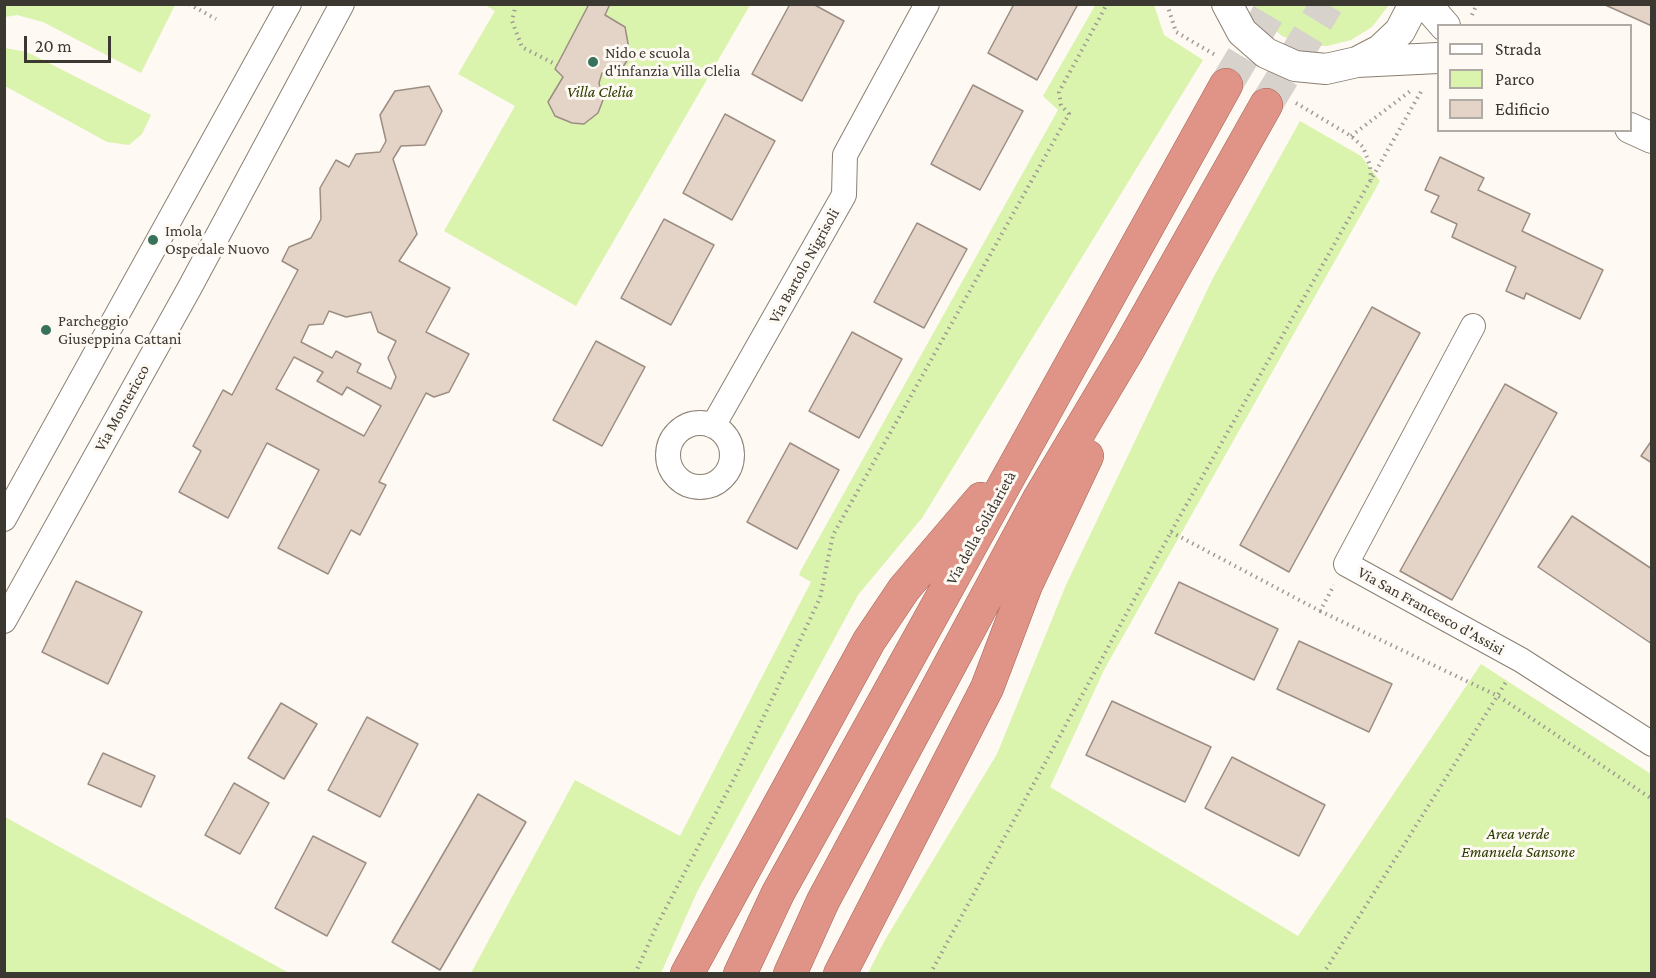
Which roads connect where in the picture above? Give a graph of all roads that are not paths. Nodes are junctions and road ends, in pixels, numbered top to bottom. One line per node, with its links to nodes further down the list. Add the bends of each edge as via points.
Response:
1 (289, 4): 18 (street)
2 (342, 4): 19 (street, Via Montericco)
3 (927, 4): 16 (street, Via Bartolo Nigrisoli, via 845,156 844,195)
4 (1227, 4): 9 (street, via 1242,32 1266,53 1295,66 1326,69)
5 (1414, 4): 9 (street, via 1400,31 1380,50)
6 (1428, 4): 7 (street)
7 (1443, 24)
8 (1437, 58): 9 (street)
9 (1357, 62)
10 (1226, 85): 17 (highway, Via della Solidarietà)
11 (1266, 105): 15 (highway)
12 (1632, 129): 13 (street)
13 (1652, 138)
14 (1473, 327): 20 (street, Via San Francesco d'Assisi, via 1346,564 1521,660)
15 (1129, 348): 23 (highway, via 949,664 823,901); 24 (highway, via 1105,416 1026,585 987,688)
16 (713, 426)
17 (1019, 459): 21 (highway, via 904,589 869,641); 22 (highway, Via della Solidarietà, via 778,893)
18 (4, 519)
19 (4, 621)
20 (1652, 744)
21 (687, 974)
22 (740, 974)
23 (790, 974)
24 (840, 974)

